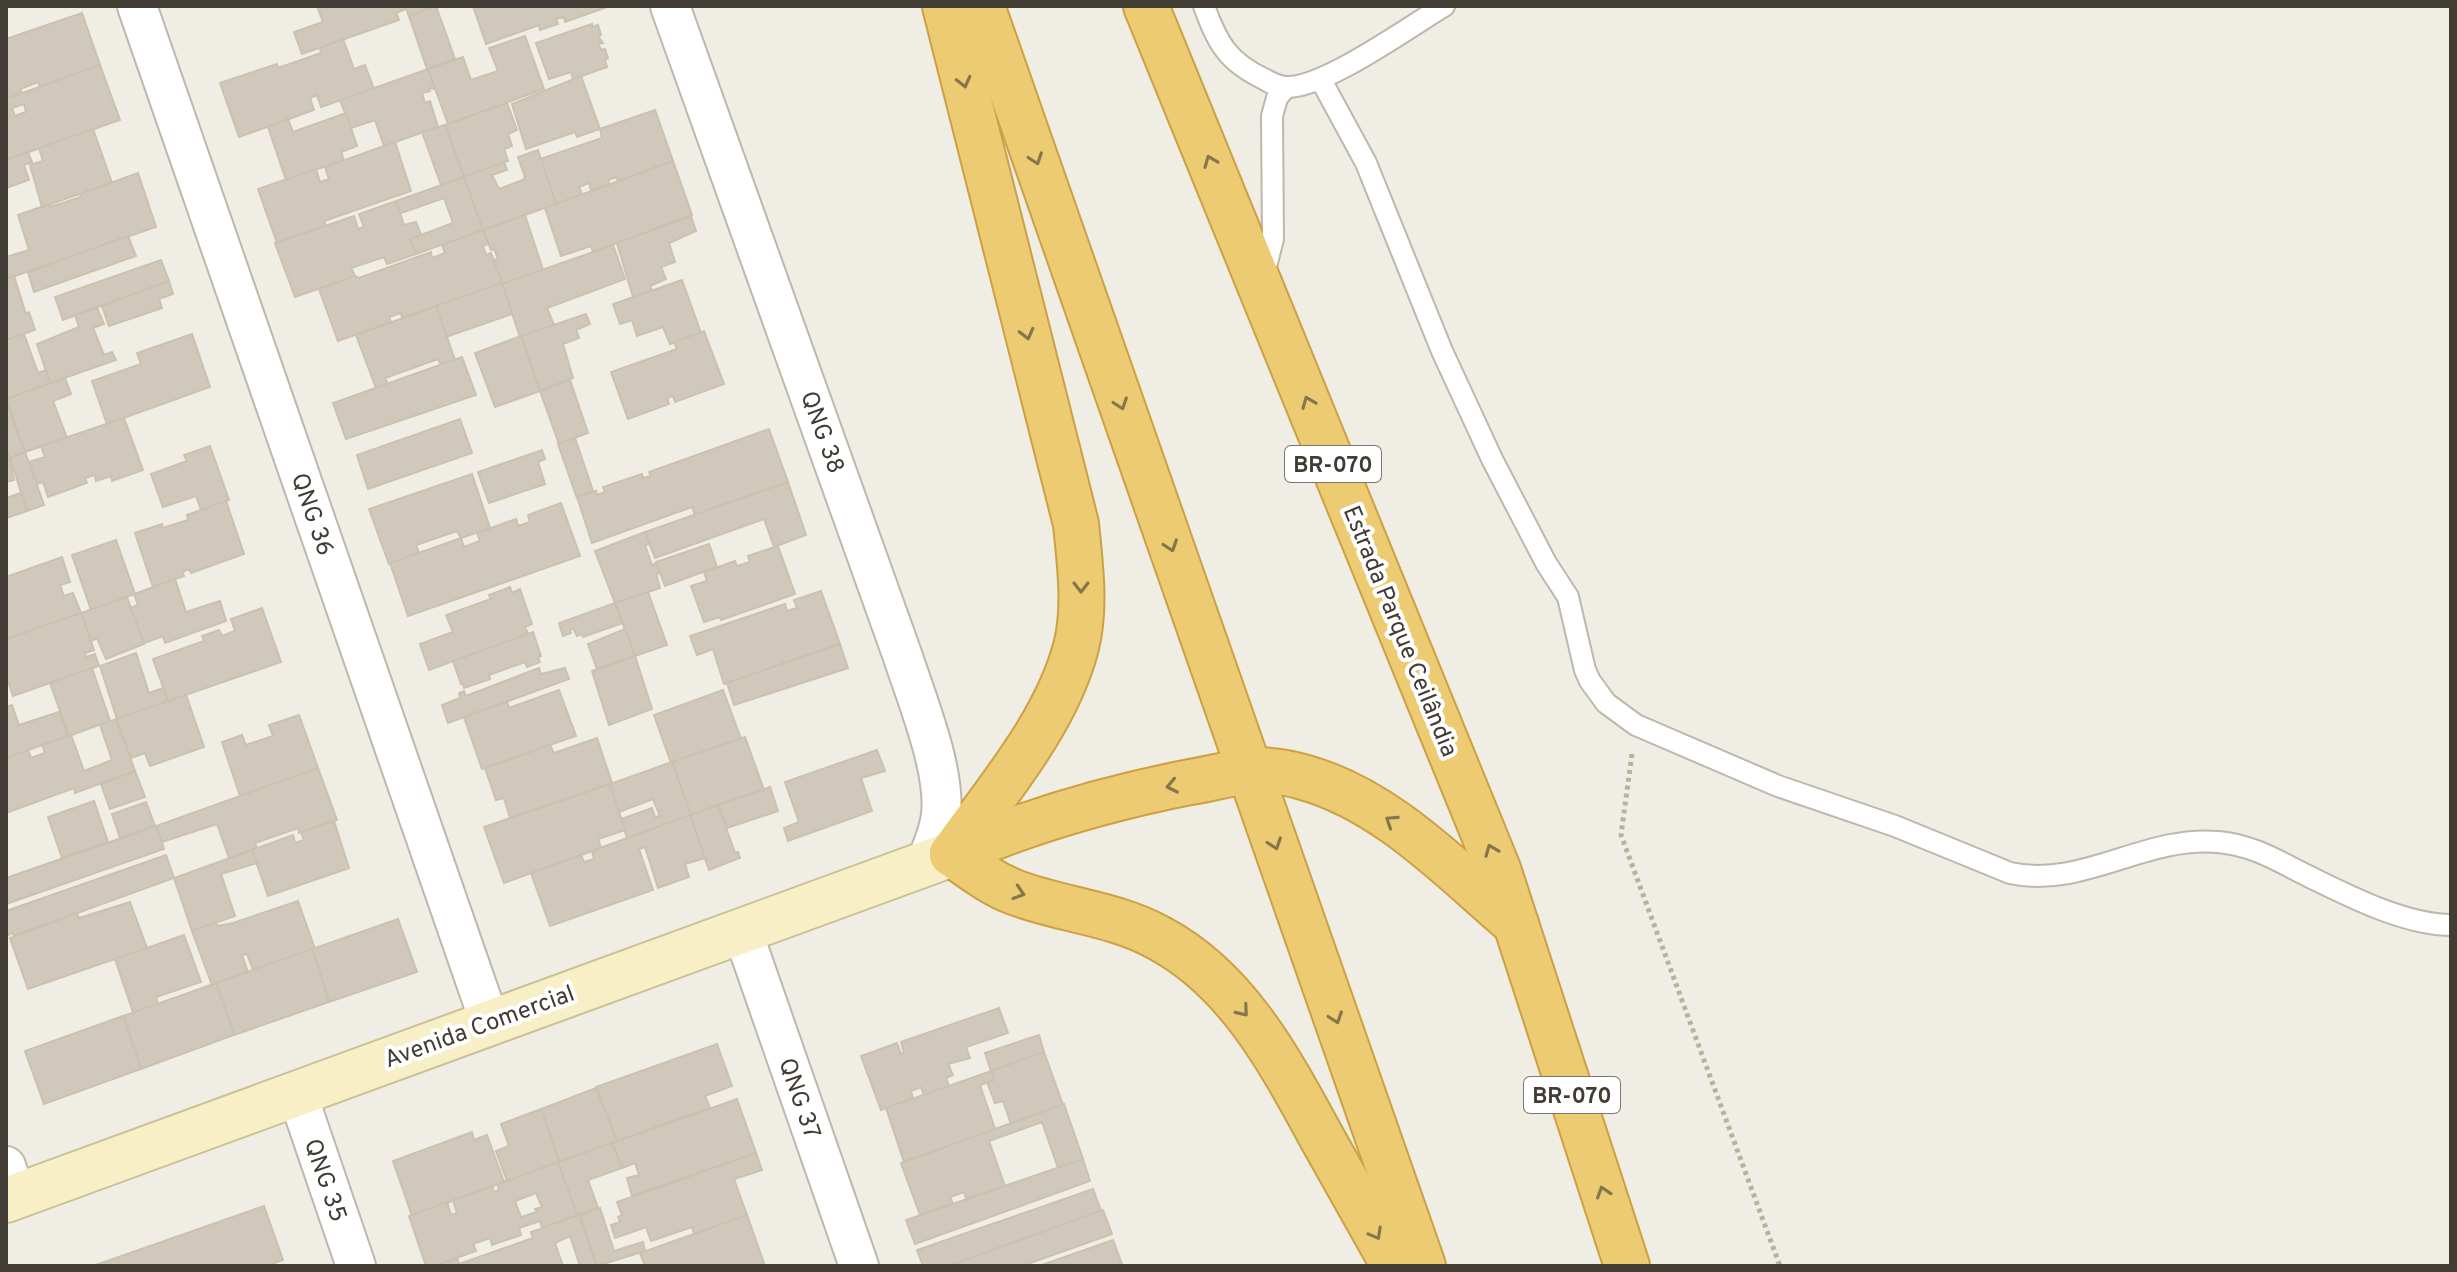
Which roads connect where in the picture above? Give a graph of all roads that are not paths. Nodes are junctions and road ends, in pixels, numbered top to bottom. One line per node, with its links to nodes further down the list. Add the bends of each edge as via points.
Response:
1 (137, 6): 16 (street, QNG 36)
2 (670, 6): 12 (street, QNG 38, via 929,737 942,811)
3 (945, 6): 12 (highway, one-way to 12, via 1076,524 1082,587 1076,646 1058,694 1024,755)
4 (982, 6): 11 (highway, one-way to 11)
5 (1146, 6): 10 (highway, Estrada Parque Ceilândia / BR-070, one-way to 5)
6 (1204, 6): 9 (lane, via 1231,59)
7 (1444, 6): 8 (lane)
8 (1321, 80): 9 (lane); 14 (lane, via 1366,163 1486,445 1568,597 1585,670 1606,703 1636,725 1778,786 2010,873 2070,875 2153,849 2215,841 2264,852 2389,911)
9 (1286, 87): 10 (lane, via 1272,116 1273,239)
10 (1261, 287): 13 (highway, Estrada Parque Ceilândia / BR-070, one-way to 10)
11 (1249, 771): 12 (highway, one-way to 12, via 1076,810); 13 (highway, one-way to 11, via 1399,826 1354,797 1305,777); 22 (highway, one-way to 22)
12 (939, 858): 15 (main road, Avenida Comercial); 21 (highway, one-way to 21, via 1015,893 1122,922 1159,938 1202,967 1246,1014 1285,1071)
13 (1516, 924): 23 (highway, Estrada Parque Ceilândia / BR-070, one-way to 13)
14 (2451, 925)
15 (742, 930): 16 (main road, Avenida Comercial); 20 (street, QNG 37)
16 (490, 1023): 17 (main road, Avenida Comercial)
17 (297, 1093): 18 (main road, Avenida Comercial); 19 (street, QNG 35)
18 (9, 1187)
19 (356, 1266)
20 (859, 1266)
21 (1394, 1266)
22 (1423, 1266)
23 (1627, 1266)

